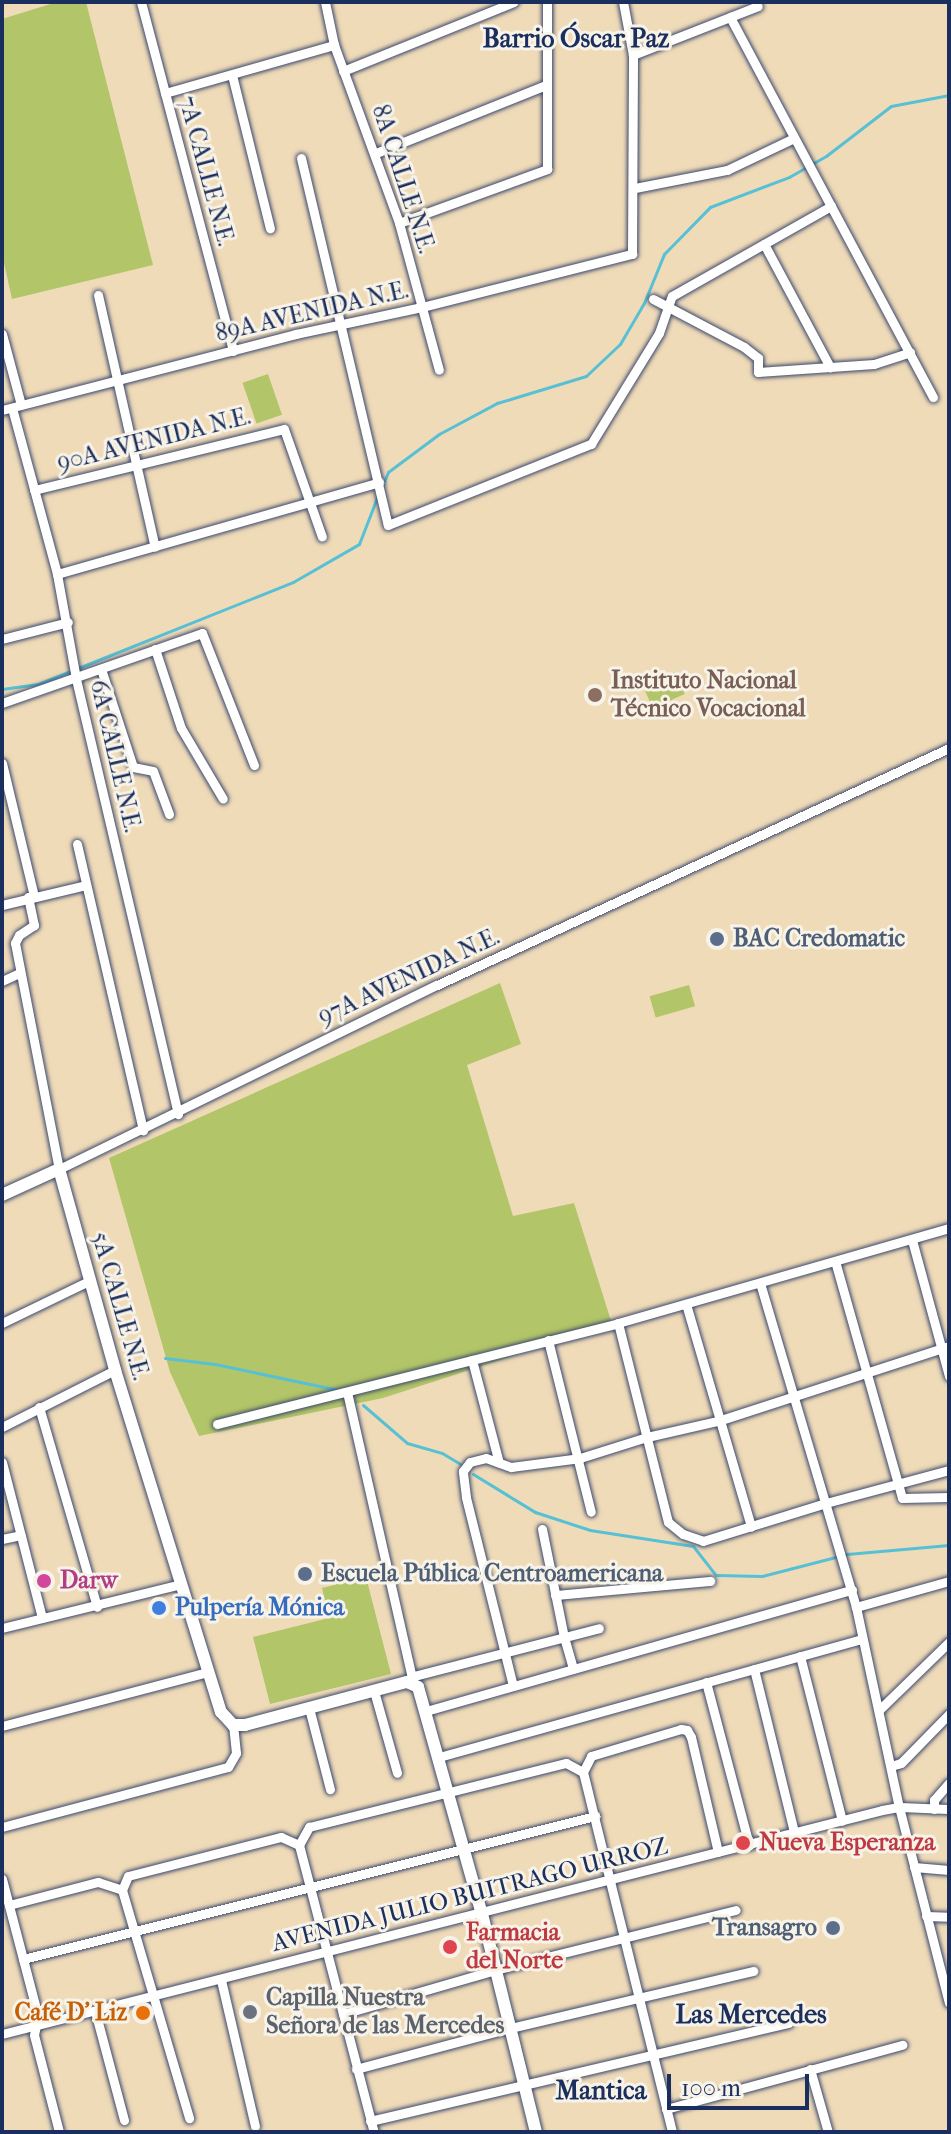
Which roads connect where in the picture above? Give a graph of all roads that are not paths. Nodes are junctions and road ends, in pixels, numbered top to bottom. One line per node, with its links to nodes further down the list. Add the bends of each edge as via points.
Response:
1 (141, 2): 13 (street, 7A CALLE N.E.)
2 (325, 2): 8 (street, 8A CALLE N.E.)
3 (514, 2): 10 (street)
4 (547, 2): 12 (street)
5 (623, 2): 9 (street)
6 (758, 6): 7 (street)
7 (730, 17): 9 (street); 14 (street)
8 (334, 45): 10 (street, 8A CALLE N.E.); 11 (street)
9 (633, 55): 17 (street)
10 (343, 71): 15 (street, 8A CALLE N.E.)
11 (232, 75): 13 (street); 20 (street)
12 (546, 85): 15 (street); 19 (street, via 547,169)
13 (165, 93): 28 (street, 7A CALLE N.E.)
14 (794, 138): 17 (street, via 727,170); 18 (street)
15 (376, 153): 19 (street, 8A CALLE N.E.)
16 (301, 158): 26 (street)
17 (635, 188): 25 (street, 89A AVENIDA N.E., via 632,254)
18 (831, 206): 21 (street); 29 (street)
19 (399, 223): 25 (street, 8A CALLE N.E.)
20 (270, 228)
21 (764, 244): 24 (street, via 697,278 672,296); 30 (street)
22 (98, 295): 32 (street)
23 (653, 299): 24 (street)
24 (668, 306): 30 (street, via 744,347 758,358 758,372); 36 (street, via 659,333 591,444 388,525)
25 (422, 307): 26 (street, 89A AVENIDA N.E.); 31 (street, 8A CALLE N.E.)
26 (340, 324): 28 (street, 89A AVENIDA N.E.); 36 (street)
27 (2, 334): 34 (street, 6A CALLE N.E.)
28 (233, 351): 32 (street, 89A AVENIDA N.E.)
29 (910, 352): 30 (street, via 874,364); 33 (street)
30 (830, 367)
31 (439, 370)
32 (116, 381): 34 (street, 89A AVENIDA N.E.); 35 (street)
33 (933, 397)
34 (12, 408): 37 (street, 6A CALLE N.E.)
35 (136, 466): 37 (street, 90A AVENIDA N.E.); 38 (street, 90A AVENIDA N.E., via 284,429); 40 (street)
36 (379, 482): 38 (street)
37 (34, 490): 41 (street, 6A CALLE N.E.)
38 (312, 502): 39 (street); 40 (street)
39 (322, 537)
40 (155, 547): 41 (street)
41 (57, 574): 42 (street, 6A CALLE N.E.)
42 (68, 622): 43 (street); 46 (street, 6A CALLE N.E.)
43 (2, 639)
44 (155, 649): 45 (street); 50 (street, via 205,634); 51 (street, via 188,744)
45 (101, 669): 46 (street); 52 (street, via 133,767 152,769)
46 (76, 679): 47 (street); 59 (street, 6A CALLE N.E.)
47 (2, 703)
48 (949, 748): 59 (street, 97A AVENIDA N.E., via 437,985)
49 (2, 763): 55 (street)
50 (254, 765)
51 (223, 799)
52 (169, 814)
53 (77, 844): 54 (street)
54 (86, 885): 55 (street); 60 (street)
55 (31, 897): 56 (street); 57 (street, 5A CALLE N.E., via 34,925 15,940)
56 (2, 905)
57 (19, 973): 58 (street); 61 (street, 5A CALLE N.E.)
58 (2, 981)
59 (178, 1114): 60 (street, 97A AVENIDA N.E.)
60 (143, 1130): 61 (street, 97A AVENIDA N.E.)
61 (59, 1169): 62 (street, 97A AVENIDA N.E.); 66 (street, 5A CALLE N.E.)
62 (3, 1197)
63 (949, 1228): 64 (street)
64 (912, 1240): 65 (street); 72 (street)
65 (835, 1261): 67 (street); 75 (street)
66 (89, 1281): 69 (street); 74 (street, 5A CALLE N.E.)
67 (760, 1283): 68 (street); 78 (street)
68 (686, 1304): 70 (street); 80 (street)
69 (2, 1323)
70 (618, 1323): 71 (street); 83 (street)
71 (548, 1340): 73 (street); 84 (street)
72 (945, 1347): 75 (street); 76 (street)
73 (472, 1360): 77 (street); 86 (street)
74 (115, 1370): 79 (street); 98 (street, 5A CALLE N.E.)
75 (867, 1374): 78 (street); 88 (street)
76 (949, 1376)
77 (347, 1392): 81 (street); 114 (street)
78 (793, 1396): 80 (street); 90 (street)
79 (39, 1407): 82 (street); 101 (street)
80 (721, 1420): 83 (street); 92 (street)
81 (217, 1424)
82 (2, 1427)
83 (647, 1437): 84 (street); 92 (street, via 668,1522 703,1541)
84 (580, 1458): 86 (street, via 511,1467); 91 (street)
85 (2, 1462): 94 (street)
86 (499, 1463): 109 (street, via 475,1458 463,1471 463,1480)
87 (949, 1470): 88 (street)
88 (898, 1484): 89 (street, via 902,1498); 90 (street)
89 (949, 1497)
90 (826, 1503): 92 (street); 99 (street)
91 (591, 1512)
92 (751, 1527)
93 (542, 1529): 100 (street)
94 (21, 1535): 95 (street); 103 (street)
95 (2, 1539)
96 (710, 1581): 100 (street)
97 (949, 1581): 102 (street)
98 (181, 1584): 101 (street); 113 (street, 5A CALLE N.E.)
99 (852, 1590): 102 (street); 111 (street)
100 (555, 1595): 106 (street)
101 (97, 1607): 103 (street)
102 (856, 1607): 107 (street)
103 (42, 1618): 104 (street)
104 (2, 1628)
105 (599, 1628): 106 (street)
106 (564, 1637): 109 (street); 111 (street)
107 (861, 1639): 110 (street); 119 (street)
108 (949, 1642): 119 (street)
109 (504, 1651): 114 (street); 116 (street)
110 (800, 1656): 112 (street); 135 (street)
111 (573, 1669): 116 (street)
112 (754, 1669): 115 (street); 137 (street)
113 (208, 1672): 122 (street, 5A CALLE N.E., via 221,1712); 123 (street)
114 (413, 1680): 117 (street); 120 (street)
115 (706, 1682): 124 (street); 139 (street)
116 (513, 1686): 120 (street)
117 (374, 1691): 118 (street); 127 (street)
118 (309, 1708): 122 (street); 129 (street)
119 (879, 1710): 125 (street)
120 (426, 1711): 124 (street)
121 (949, 1714): 125 (street, via 901,1763)
122 (233, 1725): 136 (street, via 236,1753 228,1767)
123 (2, 1726)
124 (439, 1757): 130 (street)
125 (891, 1766): 131 (street)
126 (583, 1772): 130 (street, via 566,1763); 134 (street); 141 (street, via 591,1756 687,1730)
127 (397, 1773)
128 (949, 1783): 132 (street, via 934,1800)
129 (330, 1789)
130 (449, 1791): 138 (street, via 309,1827); 140 (street)
131 (899, 1807): 132 (street, AVENIDA JULIO BUITRAGO URROZ); 135 (street, AVENIDA JULIO BUITRAGO URROZ); 142 (street)
132 (934, 1809): 133 (street, AVENIDA JULIO BUITRAGO URROZ)
133 (949, 1809)
134 (595, 1816): 140 (street); 144 (street)
135 (842, 1821): 137 (street, AVENIDA JULIO BUITRAGO URROZ)
136 (2, 1827)
137 (794, 1832): 139 (street, AVENIDA JULIO BUITRAGO URROZ)
138 (299, 1845): 146 (street); 147 (street, via 281,1837 250,1844 128,1876)
139 (749, 1845): 141 (street, AVENIDA JULIO BUITRAGO URROZ)
140 (464, 1848): 146 (street); 150 (street)
141 (718, 1852): 144 (street, AVENIDA JULIO BUITRAGO URROZ)
142 (914, 1867): 143 (street); 151 (street)
143 (949, 1870)
144 (611, 1878): 150 (street, AVENIDA JULIO BUITRAGO URROZ); 154 (street)
145 (2, 1879): 148 (street)
146 (309, 1887): 153 (street); 155 (street)
147 (122, 1890): 148 (street, via 98,1882); 153 (street)
148 (9, 1905): 156 (street)
149 (736, 1910): 154 (street)
150 (482, 1914): 155 (street, AVENIDA JULIO BUITRAGO URROZ); 159 (street)
151 (926, 1916): 152 (street); 157 (street)
152 (949, 1917)
153 (133, 1930): 156 (street); 163 (street)
154 (625, 1938): 159 (street); 162 (street)
155 (327, 1952): 161 (street, AVENIDA JULIO BUITRAGO URROZ); 166 (street)
156 (23, 1959): 168 (street)
157 (937, 1961): 158 (street); 164 (street)
158 (949, 1962)
159 (495, 1970): 166 (street); 169 (street)
160 (753, 1971): 162 (street)
161 (221, 1980): 163 (street, AVENIDA JULIO BUITRAGO URROZ); 180 (street)
162 (640, 1996): 169 (street); 172 (street)
163 (151, 1997): 165 (street, AVENIDA JULIO BUITRAGO URROZ); 177 (street)
164 (949, 2003)
165 (95, 2011): 168 (street, AVENIDA JULIO BUITRAGO URROZ); 178 (street)
166 (343, 2014): 173 (street)
167 (789, 2023): 172 (street)
168 (37, 2025): 170 (street, AVENIDA JULIO BUITRAGO URROZ); 181 (street, via 34,2035)
169 (510, 2028): 173 (street); 175 (street)
170 (2, 2034)
171 (902, 2045): 174 (street)
172 (653, 2055): 175 (street); 176 (street)
173 (356, 2069): 179 (street)
174 (810, 2069): 176 (street); 185 (street)
175 (522, 2083): 179 (street); 183 (street)
176 (666, 2109): 184 (street)
177 (189, 2118)
178 (124, 2120)
179 (370, 2121): 182 (street)
180 (255, 2126)
181 (59, 2132)
182 (374, 2132)
183 (536, 2132)
184 (672, 2132)
185 (828, 2132)

